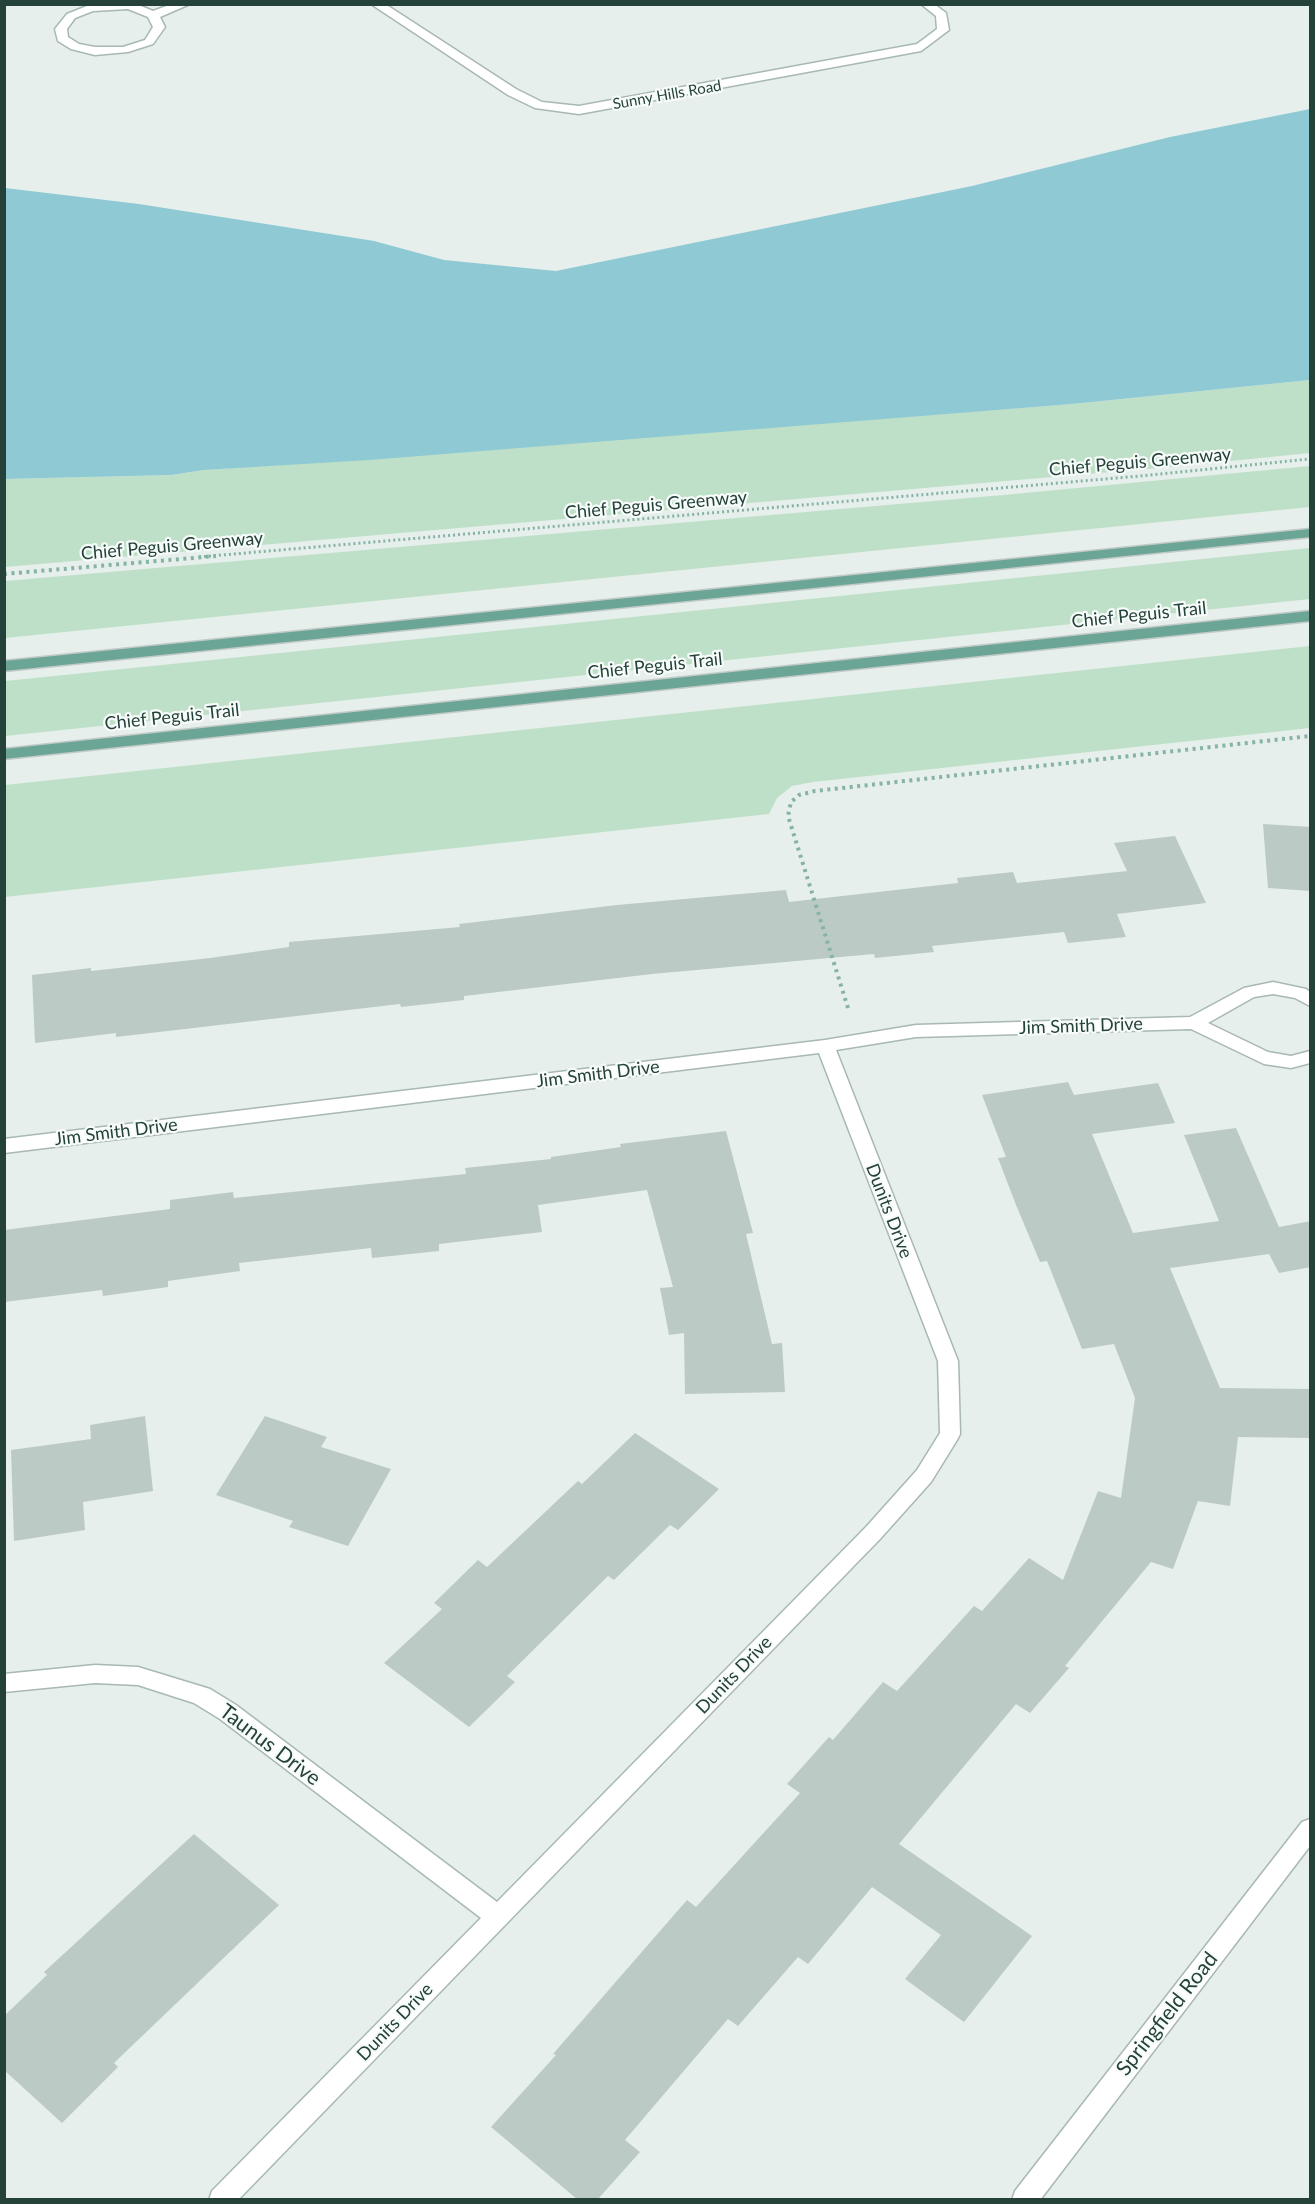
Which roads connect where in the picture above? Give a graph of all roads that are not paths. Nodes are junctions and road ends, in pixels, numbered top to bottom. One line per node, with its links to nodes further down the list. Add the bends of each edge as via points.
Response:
1 (185, 4): 4 (street)
2 (376, 4): 3 (street, Sunny Hills Road, via 512,92 539,105 579,110 921,47 943,30 942,15)
3 (926, 4)
4 (153, 15): 4 (street, via 129,6 92,8 70,16 61,29 62,39 75,47 96,51 124,50 149,42 159,27)
5 (1311, 533): 7 (main road)
6 (1311, 616): 8 (main road, Chief Peguis Trail)
7 (4, 666)
8 (4, 754)
9 (1311, 999): 10 (street, Jim Smith Drive, via 1273,988 1250,992)
10 (1193, 1023): 11 (street, Jim Smith Drive, via 916,1031); 12 (street, Jim Smith Drive, via 1264,1058 1291,1062)
11 (825, 1046): 13 (street, Jim Smith Drive); 16 (street, Dunits Drive, via 948,1361 950,1434 924,1476 873,1533)
12 (1311, 1057)
13 (4, 1146)
14 (4, 1683): 16 (street, Taunus Drive, via 85,1674 128,1676 202,1696)
15 (1311, 1829): 18 (street, Springfield Road)
16 (498, 1917): 17 (street, Dunits Drive)
17 (220, 2199)
18 (1024, 2199)

